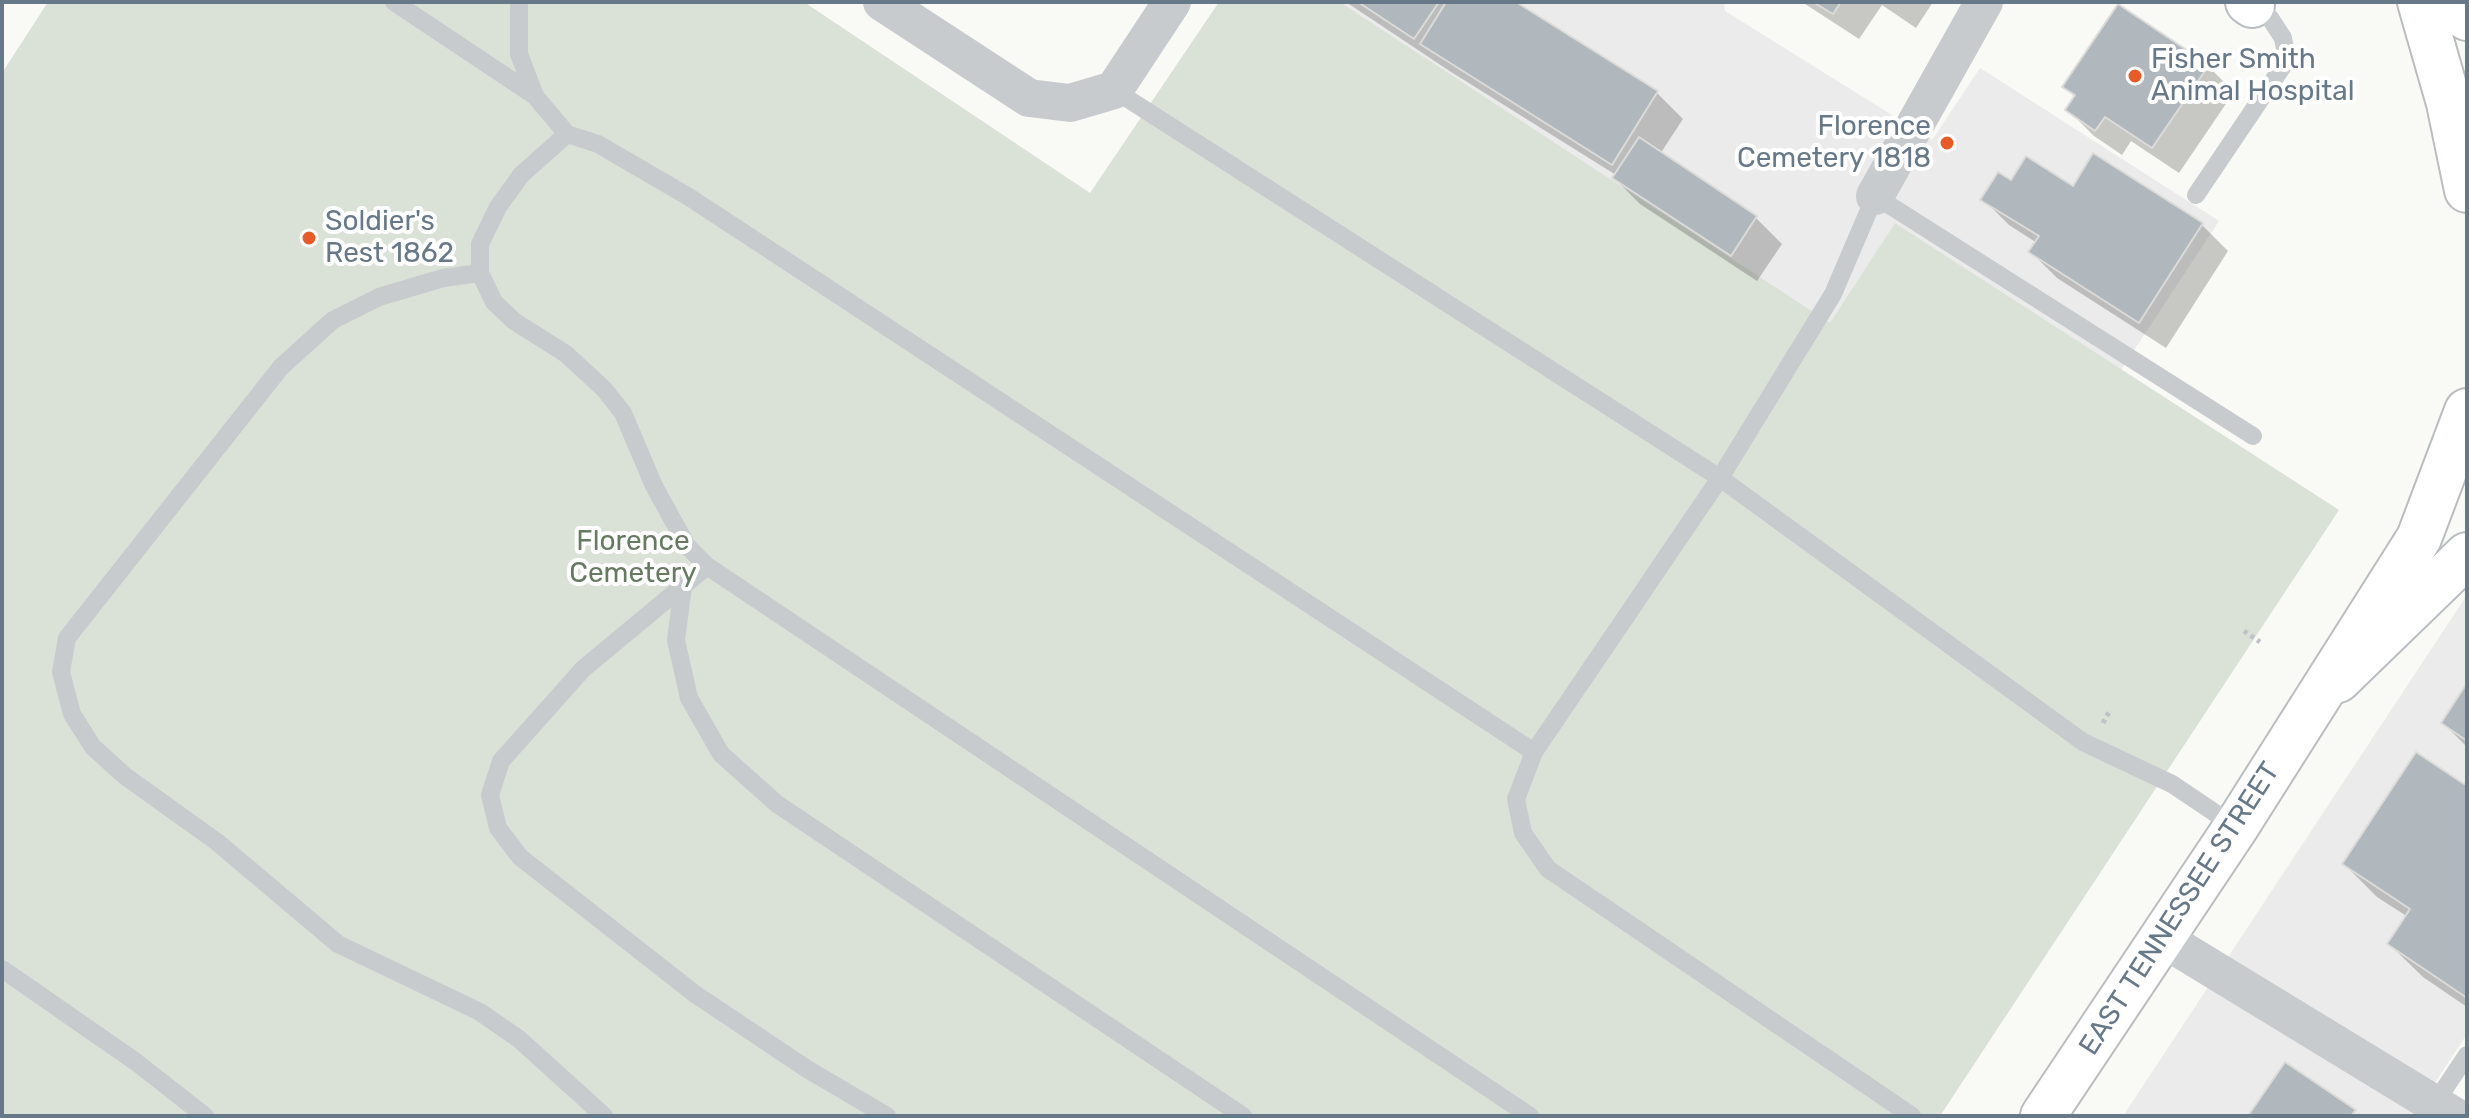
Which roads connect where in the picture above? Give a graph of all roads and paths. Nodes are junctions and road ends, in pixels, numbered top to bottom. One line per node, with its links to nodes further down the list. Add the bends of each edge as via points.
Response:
1 (394, 2): 11 (lane)
2 (519, 2): 11 (lane, via 519,54)
3 (882, 2): 10 (street, via 1029,98 1070,103)
4 (1172, 2): 10 (street)
5 (1984, 2): 15 (street)
6 (2420, 2): 13 (main road)
7 (2445, 2): 9 (main road)
8 (2250, 4): 14 (lane, via 2270,18 2283,38 2287,60)
9 (2467, 18)
10 (1114, 90): 19 (lane)
11 (535, 96): 12 (lane)
12 (567, 134): 16 (lane, via 521,175 498,207 480,244); 26 (lane, via 598,144 689,197)
13 (2467, 190)
14 (2196, 195)
15 (1875, 196): 18 (lane); 19 (lane, via 1833,294)
16 (480, 273): 21 (lane, via 494,302 566,354 623,413 654,486 687,546); 34 (lane, via 379,297 333,320 281,367 67,638 61,672 72,714 93,747 125,776 217,842 338,944 480,1012 519,1039)
17 (2467, 411): 25 (main road, EAST TENNESSEE STREET, via 2419,538)
18 (2253, 436)
19 (1720, 478): 26 (lane); 27 (lane, via 2083,742 2172,784)
20 (2467, 555): 25 (main road, EAST TENNESSEE STREET)
21 (707, 566): 22 (lane); 32 (lane)
22 (683, 586): 35 (lane, via 583,669 501,761 490,795 498,828 520,857 695,994); 36 (lane, via 676,640 689,698 721,754 777,804)
23 (2244, 631): 24 (path)
24 (2260, 642)
25 (2316, 702): 27 (main road, EAST TENNESSEE STREET)
26 (1534, 752): 37 (lane, via 1516,799 1523,833 1548,869)
27 (2236, 827): 28 (main road, EAST TENNESSEE STREET)
28 (2162, 938): 31 (street); 38 (main road, EAST TENNESSEE STREET)
29 (2, 969): 33 (lane)
30 (2467, 1055): 31 (lane)
31 (2439, 1112)
32 (1524, 1114)
33 (205, 1116)
34 (604, 1116)
35 (887, 1116)
36 (1243, 1116)
37 (1912, 1116)
38 (2043, 1116)

